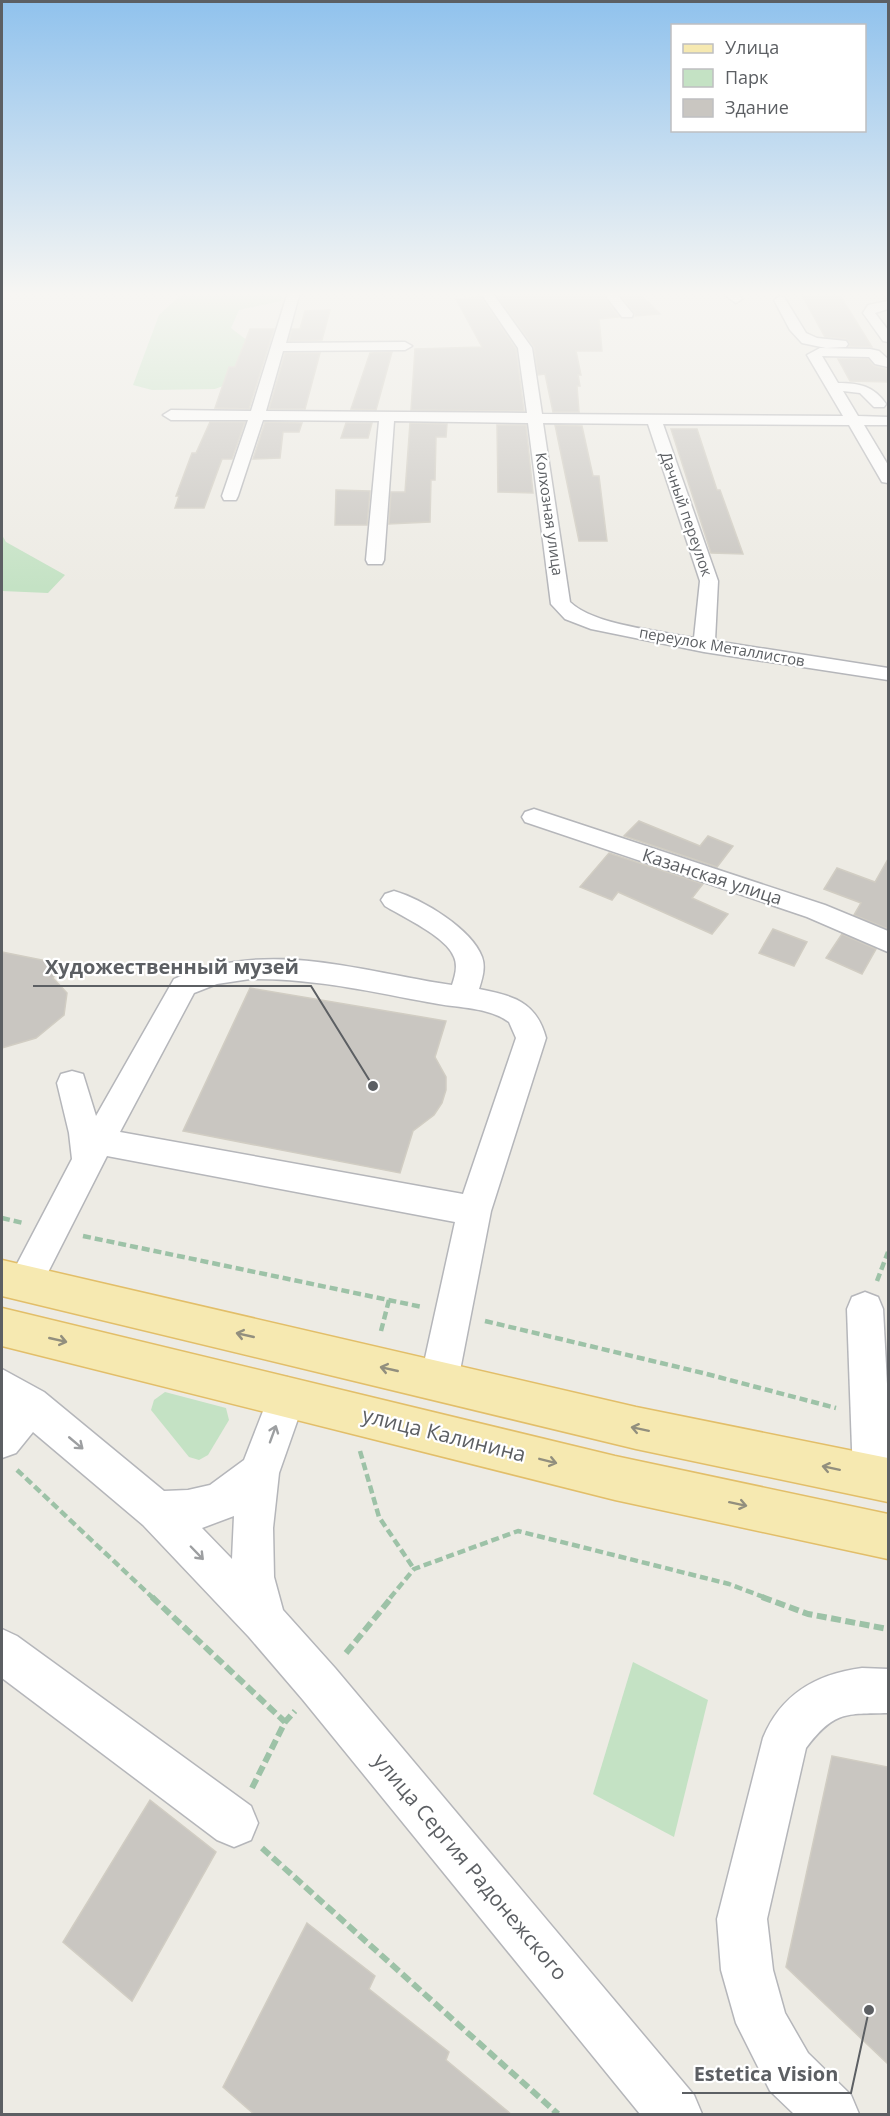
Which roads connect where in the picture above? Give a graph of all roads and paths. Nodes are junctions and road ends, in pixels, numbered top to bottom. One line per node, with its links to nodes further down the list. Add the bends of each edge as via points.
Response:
1 (265, 391): 7 (street)
2 (532, 391): 9 (street, Колхозная улица)
3 (834, 391): 11 (street)
4 (867, 391): 5 (street)
5 (879, 404)
6 (171, 415): 7 (street)
7 (257, 416): 8 (street); 14 (street)
8 (387, 417): 9 (street); 15 (street)
9 (536, 418): 10 (street); 16 (street, Колхозная улица)
10 (654, 420): 11 (street); 17 (street, Дачный переулок, via 709,581)
11 (852, 420): 12 (street); 13 (street)
12 (888, 421)
13 (888, 478)
14 (230, 496)
15 (375, 560)
16 (561, 604): 17 (street, переулок Металлистов, via 572,615 591,623)
17 (704, 646): 18 (street, переулок Металлистов)
18 (888, 674)
19 (534, 817): 21 (street, Казанская улица, via 816,911)
20 (394, 900): 22 (street, via 461,942 470,969)
21 (888, 942)
22 (462, 998): 24 (street, via 327,973 250,969 210,974 184,986); 25 (street, via 512,1009 527,1022 531,1038)
23 (72, 1083): 24 (street)
24 (93, 1151): 25 (street); 27 (street)
25 (474, 1211): 35 (street)
26 (73, 1234): 28 (path)
27 (13, 1280): 34 (main road, one-way to 27)
28 (389, 1300): 29 (path); 33 (path)
29 (423, 1307)
30 (865, 1309): 42 (street)
31 (482, 1320): 38 (path)
32 (2, 1327): 37 (main road, улица Калинина, one-way to 37)
33 (379, 1339)
34 (302, 1348): 35 (main road, one-way to 34); 37 (main road)
35 (439, 1381): 42 (main road, one-way to 35, via 636,1428)
36 (16, 1396): 40 (street); 43 (street, улица Сергия Радонежского, one-way to 43)
37 (287, 1396): 41 (street, улица Сергия Радонежского, one-way to 37); 44 (main road, улица Калинина, one-way to 44, via 615,1478)
38 (841, 1409)
39 (358, 1445): 45 (path, via 379,1517)
40 (7, 1452): 52 (path)
41 (259, 1473): 43 (street, улица Сергия Радонежского, via 240,1492 215,1506 188,1512); 46 (street, улица Сергия Радонежского, via 253,1577)
42 (881, 1478)
43 (157, 1511): 46 (street, улица Сергия Радонежского, one-way to 46)
44 (888, 1537)
45 (414, 1569): 47 (path, via 518,1531 729,1584 808,1614); 49 (path)
46 (264, 1622): 55 (street, улица Сергия Радонежского)
47 (888, 1629)
48 (2, 1652): 53 (street)
49 (346, 1653)
50 (888, 1691): 56 (street, via 842,1693 823,1701 806,1713 786,1738 742,1919 747,1970 762,2023 789,2072)
51 (296, 1711): 52 (path)
52 (285, 1722): 53 (path)
53 (234, 1823): 54 (path)
54 (558, 2115)
55 (675, 2115)
56 (832, 2115)

